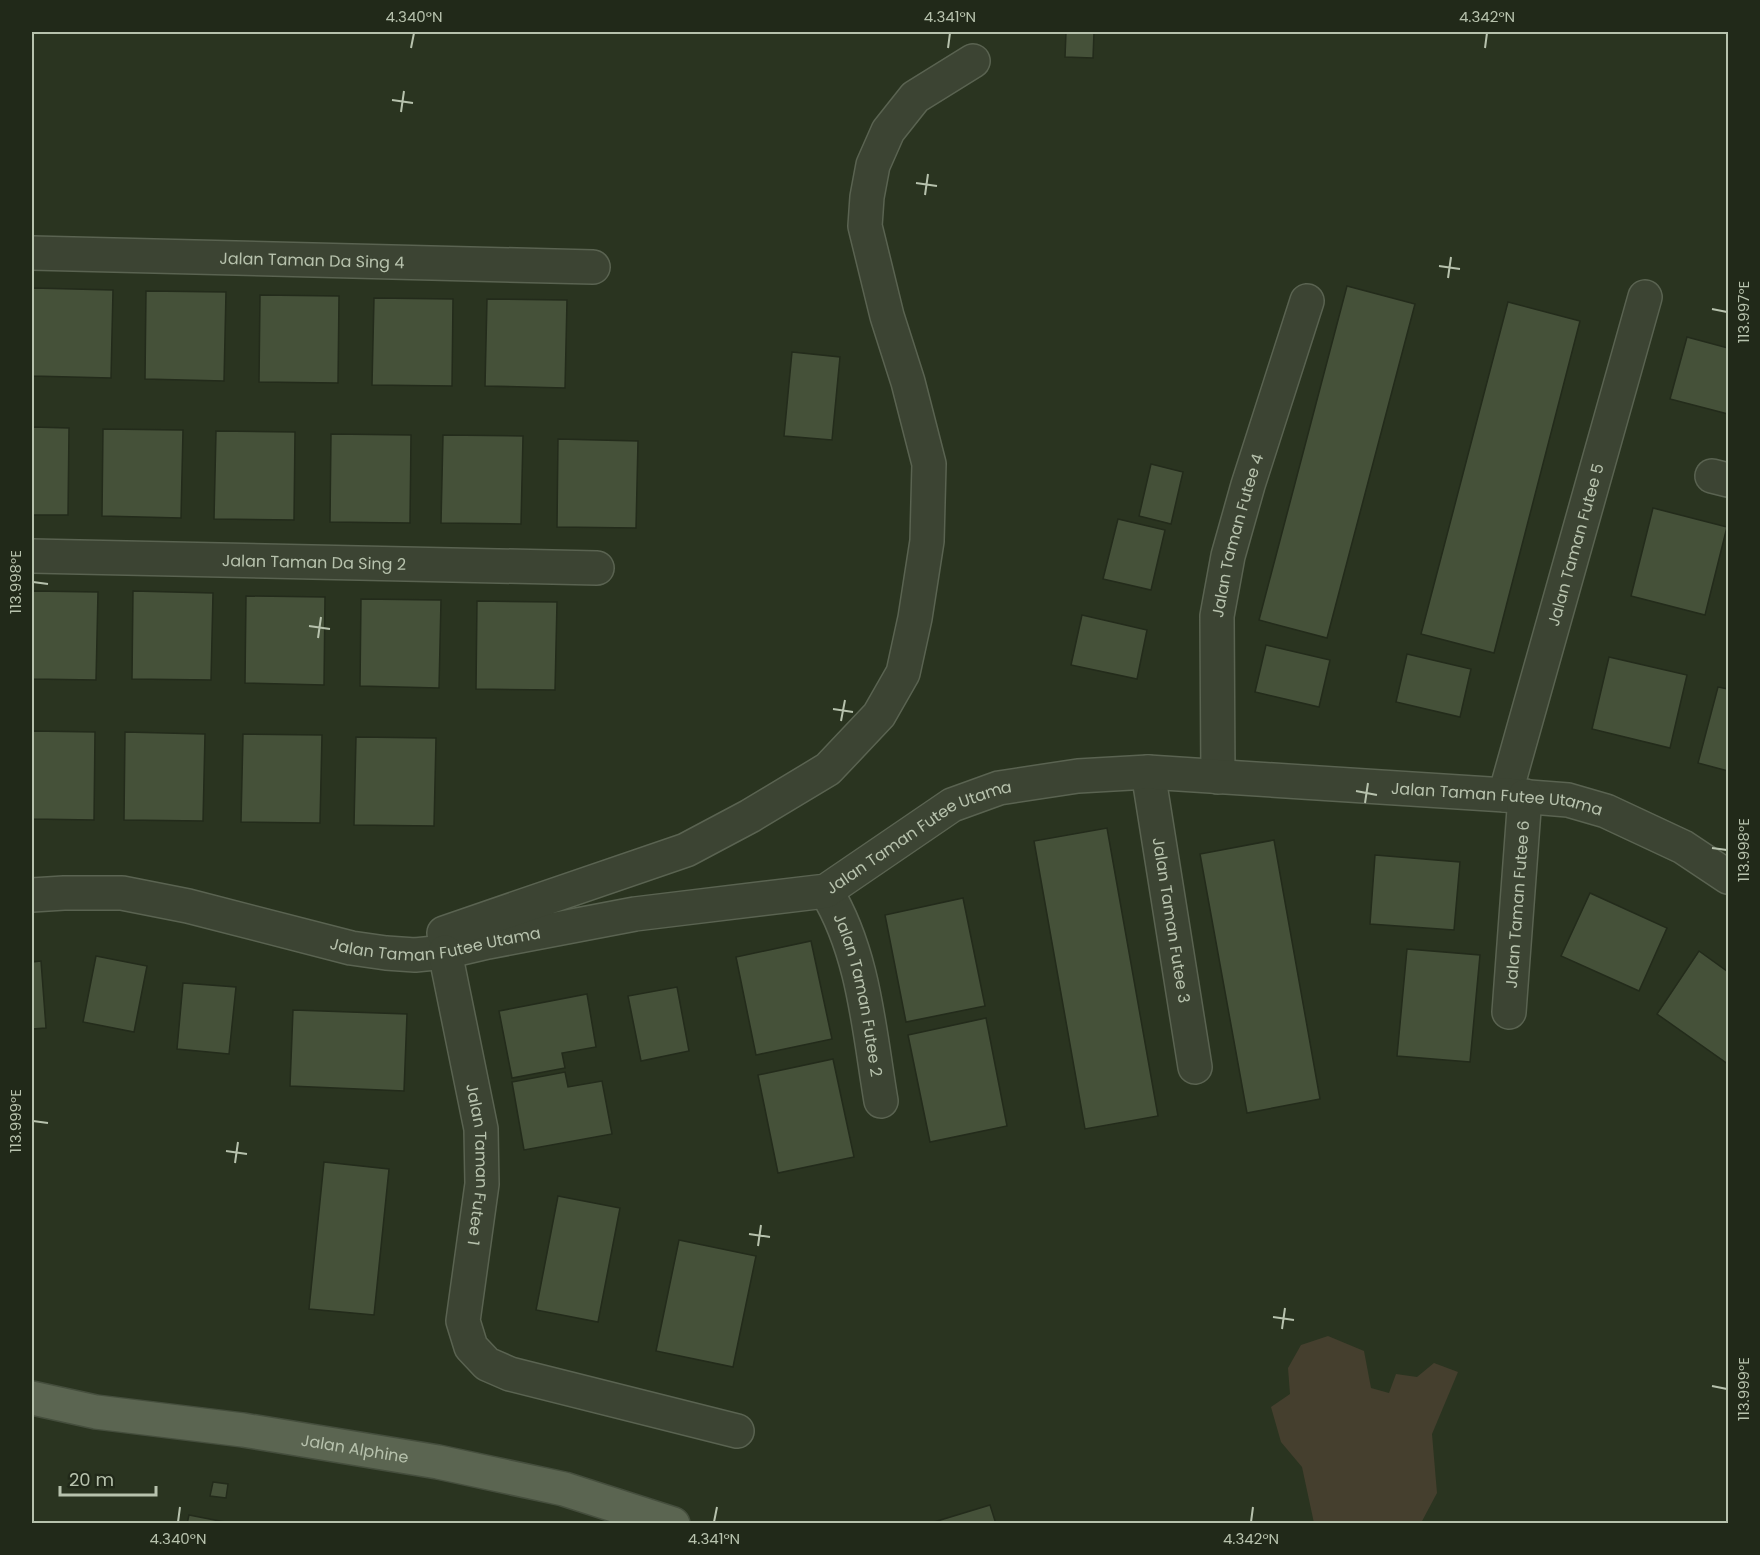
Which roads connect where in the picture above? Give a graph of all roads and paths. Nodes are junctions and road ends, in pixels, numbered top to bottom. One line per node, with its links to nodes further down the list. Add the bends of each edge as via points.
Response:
1 (973, 61): 15 (street, via 915,97 888,131 873,165 867,197 866,226 929,464 927,541 915,618 903,673 879,715 828,769 686,850)
2 (32, 254): 3 (street, Jalan Taman Da Sing 4)
3 (593, 267)
4 (1645, 297): 10 (street, Jalan Taman Futee 5)
5 (1306, 301): 9 (street, Jalan Taman Futee 4, via 1228,556 1217,616)
6 (32, 556): 7 (street, Jalan Taman Da Sing 2)
7 (597, 568)
8 (1148, 772): 9 (street, Jalan Taman Futee Utama); 12 (street, Jalan Taman Futee Utama, via 1078,776 999,788 952,805); 17 (street, Jalan Taman Futee 3)
9 (1218, 777): 10 (street, Jalan Taman Futee Utama)
10 (1515, 795): 11 (street, Jalan Taman Futee Utama, via 1568,800 1606,810 1683,847); 16 (street, Jalan Taman Futee 6)
11 (1728, 877)
12 (826, 891): 14 (street, Jalan Taman Futee Utama, via 635,914); 18 (street, Jalan Taman Futee 2, via 836,906 857,962)
13 (32, 895): 15 (street, Jalan Taman Futee Utama, via 122,893)
14 (445, 952): 15 (street, Jalan Taman Futee Utama); 20 (street, Jalan Taman Futee 1, via 480,1129 483,1184 464,1321 471,1347 487,1364 510,1374)
15 (386, 953)
16 (1509, 1012)
17 (1195, 1067)
18 (881, 1101)
19 (32, 1398): 21 (main road, Jalan Alphine, via 96,1412 243,1430 438,1462 564,1489)
20 (737, 1431)
21 (673, 1524)

